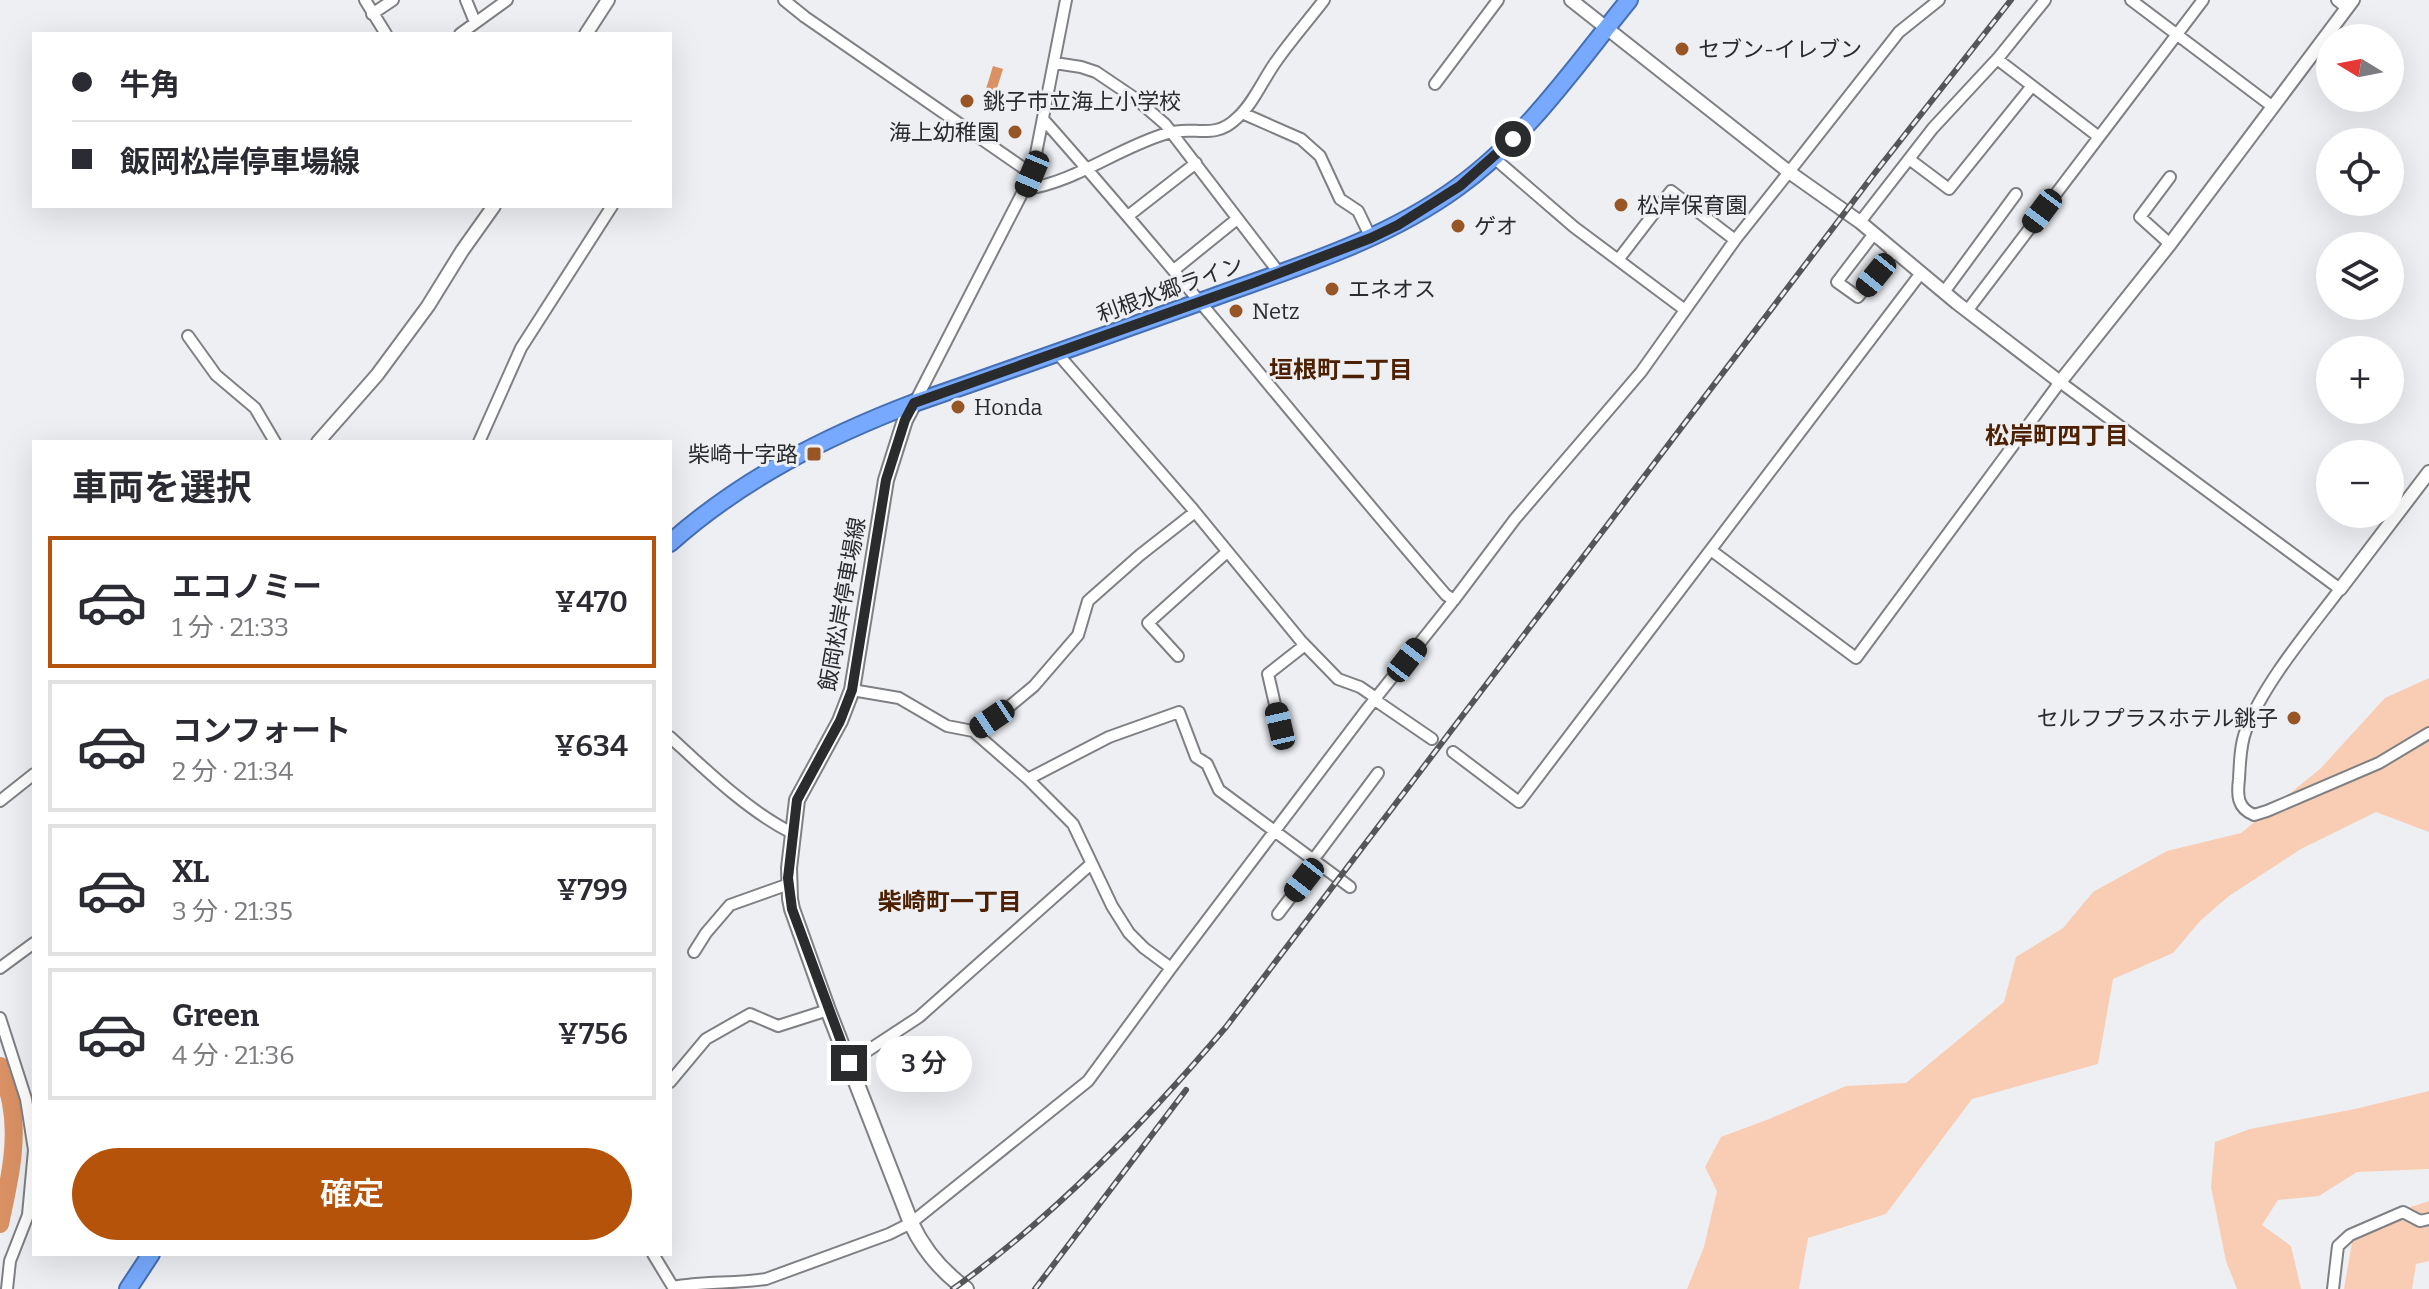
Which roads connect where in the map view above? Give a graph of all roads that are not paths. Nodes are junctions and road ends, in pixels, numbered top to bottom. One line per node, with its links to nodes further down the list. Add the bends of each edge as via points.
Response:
1 (365, 0): 17 (street)
2 (393, 0): 17 (street)
3 (466, 0): 18 (street)
4 (507, 0): 18 (street)
5 (608, 0): 22 (street)
6 (784, 0): 38 (street)
7 (1066, 0): 25 (street)
8 (1324, 0): 29 (street)
9 (1498, 0): 26 (street)
10 (1571, 0): 19 (street)
11 (1629, 0): 19 (highway, 利根水郷ライン)
12 (1939, 0): 37 (street, via 1899,32)
13 (2045, 0): 24 (street)
14 (2131, 0): 23 (street)
15 (2203, 0): 23 (street)
16 (2345, 3): 28 (street)
17 (372, 14): 20 (street)
18 (475, 22): 21 (street)
19 (1606, 29): 33 (highway, 利根水郷ライン); 37 (street)
20 (385, 32)
21 (462, 32)
22 (587, 32)
23 (2177, 34): 28 (street); 32 (street)
24 (1997, 59): 27 (street); 34 (street)
25 (1055, 63): 30 (street); 31 (street, via 1096,72)
26 (1435, 84)
27 (2032, 86): 32 (street); 34 (street, via 1949,189)
28 (2273, 107): 50 (street)
29 (1242, 113): 31 (street, via 1219,130); 48 (street, via 1301,139 1320,156 1340,199 1358,211)
30 (1043, 119): 36 (street); 38 (street)
31 (1172, 131): 35 (street); 36 (street)
32 (2099, 137): 59 (street)
33 (1494, 158): 48 (highway, 利根水郷ライン, via 1431,205); 52 (street)
34 (1909, 159): 46 (street)
35 (1196, 163): 44 (street); 45 (street)
36 (1087, 168): 40 (street); 44 (street)
37 (1789, 172): 46 (street); 49 (street)
38 (1032, 174): 40 (street)
39 (2170, 177): 50 (street, via 2140,217)
40 (1026, 189): 63 (street)
41 (2016, 194): 56 (street)
42 (493, 208): 65 (street, via 377,375)
43 (611, 208): 66 (street, via 521,348)
44 (1128, 216): 53 (street)
45 (1237, 219): 53 (street); 55 (street)
46 (1860, 222): 47 (street)
47 (1873, 235): 51 (street); 51 (street, via 1837,282 1858,297)
48 (1371, 238): 55 (highway, 利根水郷ライン)
49 (1735, 240): 52 (street, via 1671,191); 58 (street)
50 (2170, 244): 62 (street)
51 (1894, 252): 54 (street)
52 (1618, 260): 58 (street)
53 (1174, 270): 57 (street)
54 (1921, 273): 56 (street); 70 (street)
55 (1280, 274): 57 (highway, 利根水郷ライン)
56 (1944, 292): 59 (street)
57 (1202, 301): 61 (highway, 利根水郷ライン); 73 (street, via 1335,466)
58 (1685, 310): 73 (street, via 1641,372 1515,519)
59 (1967, 311): 62 (street)
60 (188, 336): 64 (street, via 216,375 255,408)
61 (1057, 353): 63 (highway, 利根水郷ライン); 68 (street)
62 (2060, 382): 70 (street, via 1856,658); 72 (street)
63 (914, 403): 69 (highway, 利根水郷ライン, via 764,472); 76 (main road, 飯岡松岸停車場線, via 886,480)
64 (274, 440)
65 (320, 440)
66 (480, 440)
67 (2429, 472): 72 (street)
68 (1195, 512): 71 (street); 79 (street, via 1088,601 1078,635 1034,686)
69 (672, 541)
70 (1712, 551): 83 (street, via 1519,802)
71 (1227, 552): 74 (street); 75 (street, via 1148,623)
72 (2340, 589): 80 (street, via 2284,663 2245,730 2240,804 2254,815 2267,811 2379,763)
73 (1454, 600): 77 (street)
74 (1305, 645): 77 (street, via 1338,679); 78 (street, via 1268,674)
75 (1178, 656)
76 (852, 690): 79 (street, via 899,698 947,726); 89 (main road, 飯岡松岸停車場線, via 800,792)
77 (1376, 699): 82 (street); 88 (street)
78 (1280, 726)
79 (973, 731): 86 (street)
80 (2429, 733)
81 (672, 739): 89 (street, via 752,807)
82 (1432, 739)
83 (1453, 752)
84 (1378, 773): 90 (street)
85 (32, 776): 87 (street)
86 (1028, 779): 88 (street, via 1109,737 1179,712 1196,757 1207,764 1219,790); 91 (street, via 1073,824)
87 (0, 801)
88 (1273, 831): 90 (street); 98 (street)
89 (792, 833): 92 (main road, 飯岡松岸停車場線)
90 (1315, 862): 93 (street); 94 (street)
91 (1091, 864): 98 (street, via 1129,933); 101 (street, via 919,1017)
92 (789, 884): 96 (street, via 730,905); 99 (main road, 飯岡松岸停車場線, via 792,909)
93 (1350, 887)
94 (1278, 914)
95 (32, 944): 97 (street)
96 (694, 952)
97 (0, 968)
98 (1171, 968): 106 (street, via 1088,1081)
99 (828, 1010): 101 (main road, 飯岡松岸停車場線); 102 (street, via 778,1026 750,1014 740,1018 706,1039)
100 (0, 1018): 103 (street)
101 (849, 1063): 106 (main road, 飯岡松岸停車場線)
102 (672, 1080)
103 (32, 1132)
104 (32, 1172): 109 (street, via 28,1215 10,1261)
105 (2429, 1219): 112 (street, via 2420,1221 2403,1212 2350,1235 2338,1246)
106 (911, 1223): 108 (street, via 766,1279 744,1282 673,1287); 111 (main road, 飯岡松岸停車場線, via 935,1264)
107 (150, 1256): 110 (highway)
108 (654, 1256)
109 (7, 1289)
110 (128, 1289)
111 (966, 1289)
112 (2333, 1289)

